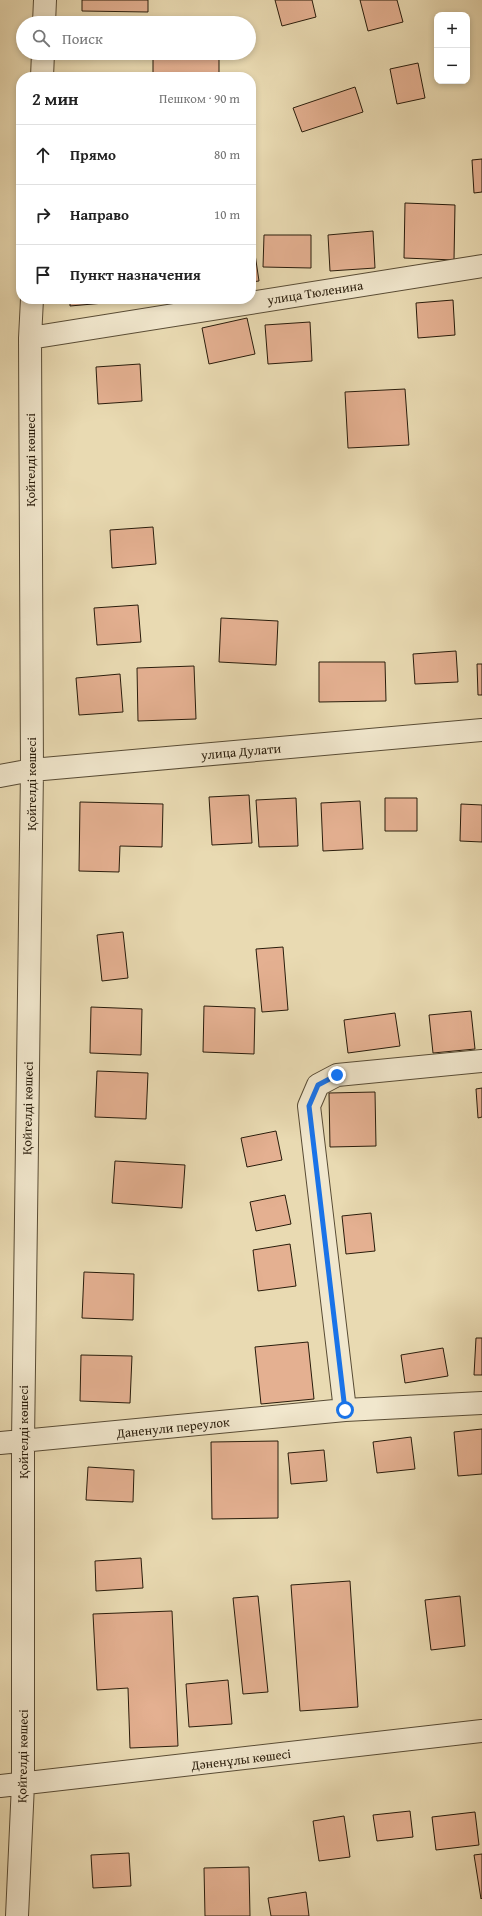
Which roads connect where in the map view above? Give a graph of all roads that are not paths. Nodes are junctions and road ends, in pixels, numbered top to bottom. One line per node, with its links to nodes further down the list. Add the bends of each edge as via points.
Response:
1 (45, 0): 2 (street)
2 (44, 16)
3 (43, 60): 4 (street)
4 (42, 72)
5 (482, 266): 6 (street, улица Тюленина)
6 (256, 302)
7 (32, 304): 9 (street, Қойгелді көшесі)
8 (243, 304): 9 (street, улица Тюленина)
9 (30, 338): 11 (street, Қойгелді көшесі)
10 (482, 730): 11 (street, улица Дулати)
11 (32, 770): 12 (street, улица Дулати); 16 (street, Қойгелді көшесі)
12 (0, 776)
13 (482, 1060): 15 (street, via 337,1075 318,1085 309,1106)
14 (482, 1403): 15 (street, Даненули переулок)
15 (345, 1410): 16 (street, Даненули переулок)
16 (23, 1442): 17 (street, Даненули переулок); 19 (street, Қойгелді көшесі)
17 (0, 1443)
18 (482, 1731): 19 (street, Дәненұлы көшесі)
19 (23, 1784): 20 (street, Дәненұлы көшесі); 21 (street, Қойгелді көшесі)
20 (0, 1786)
21 (17, 1916)

